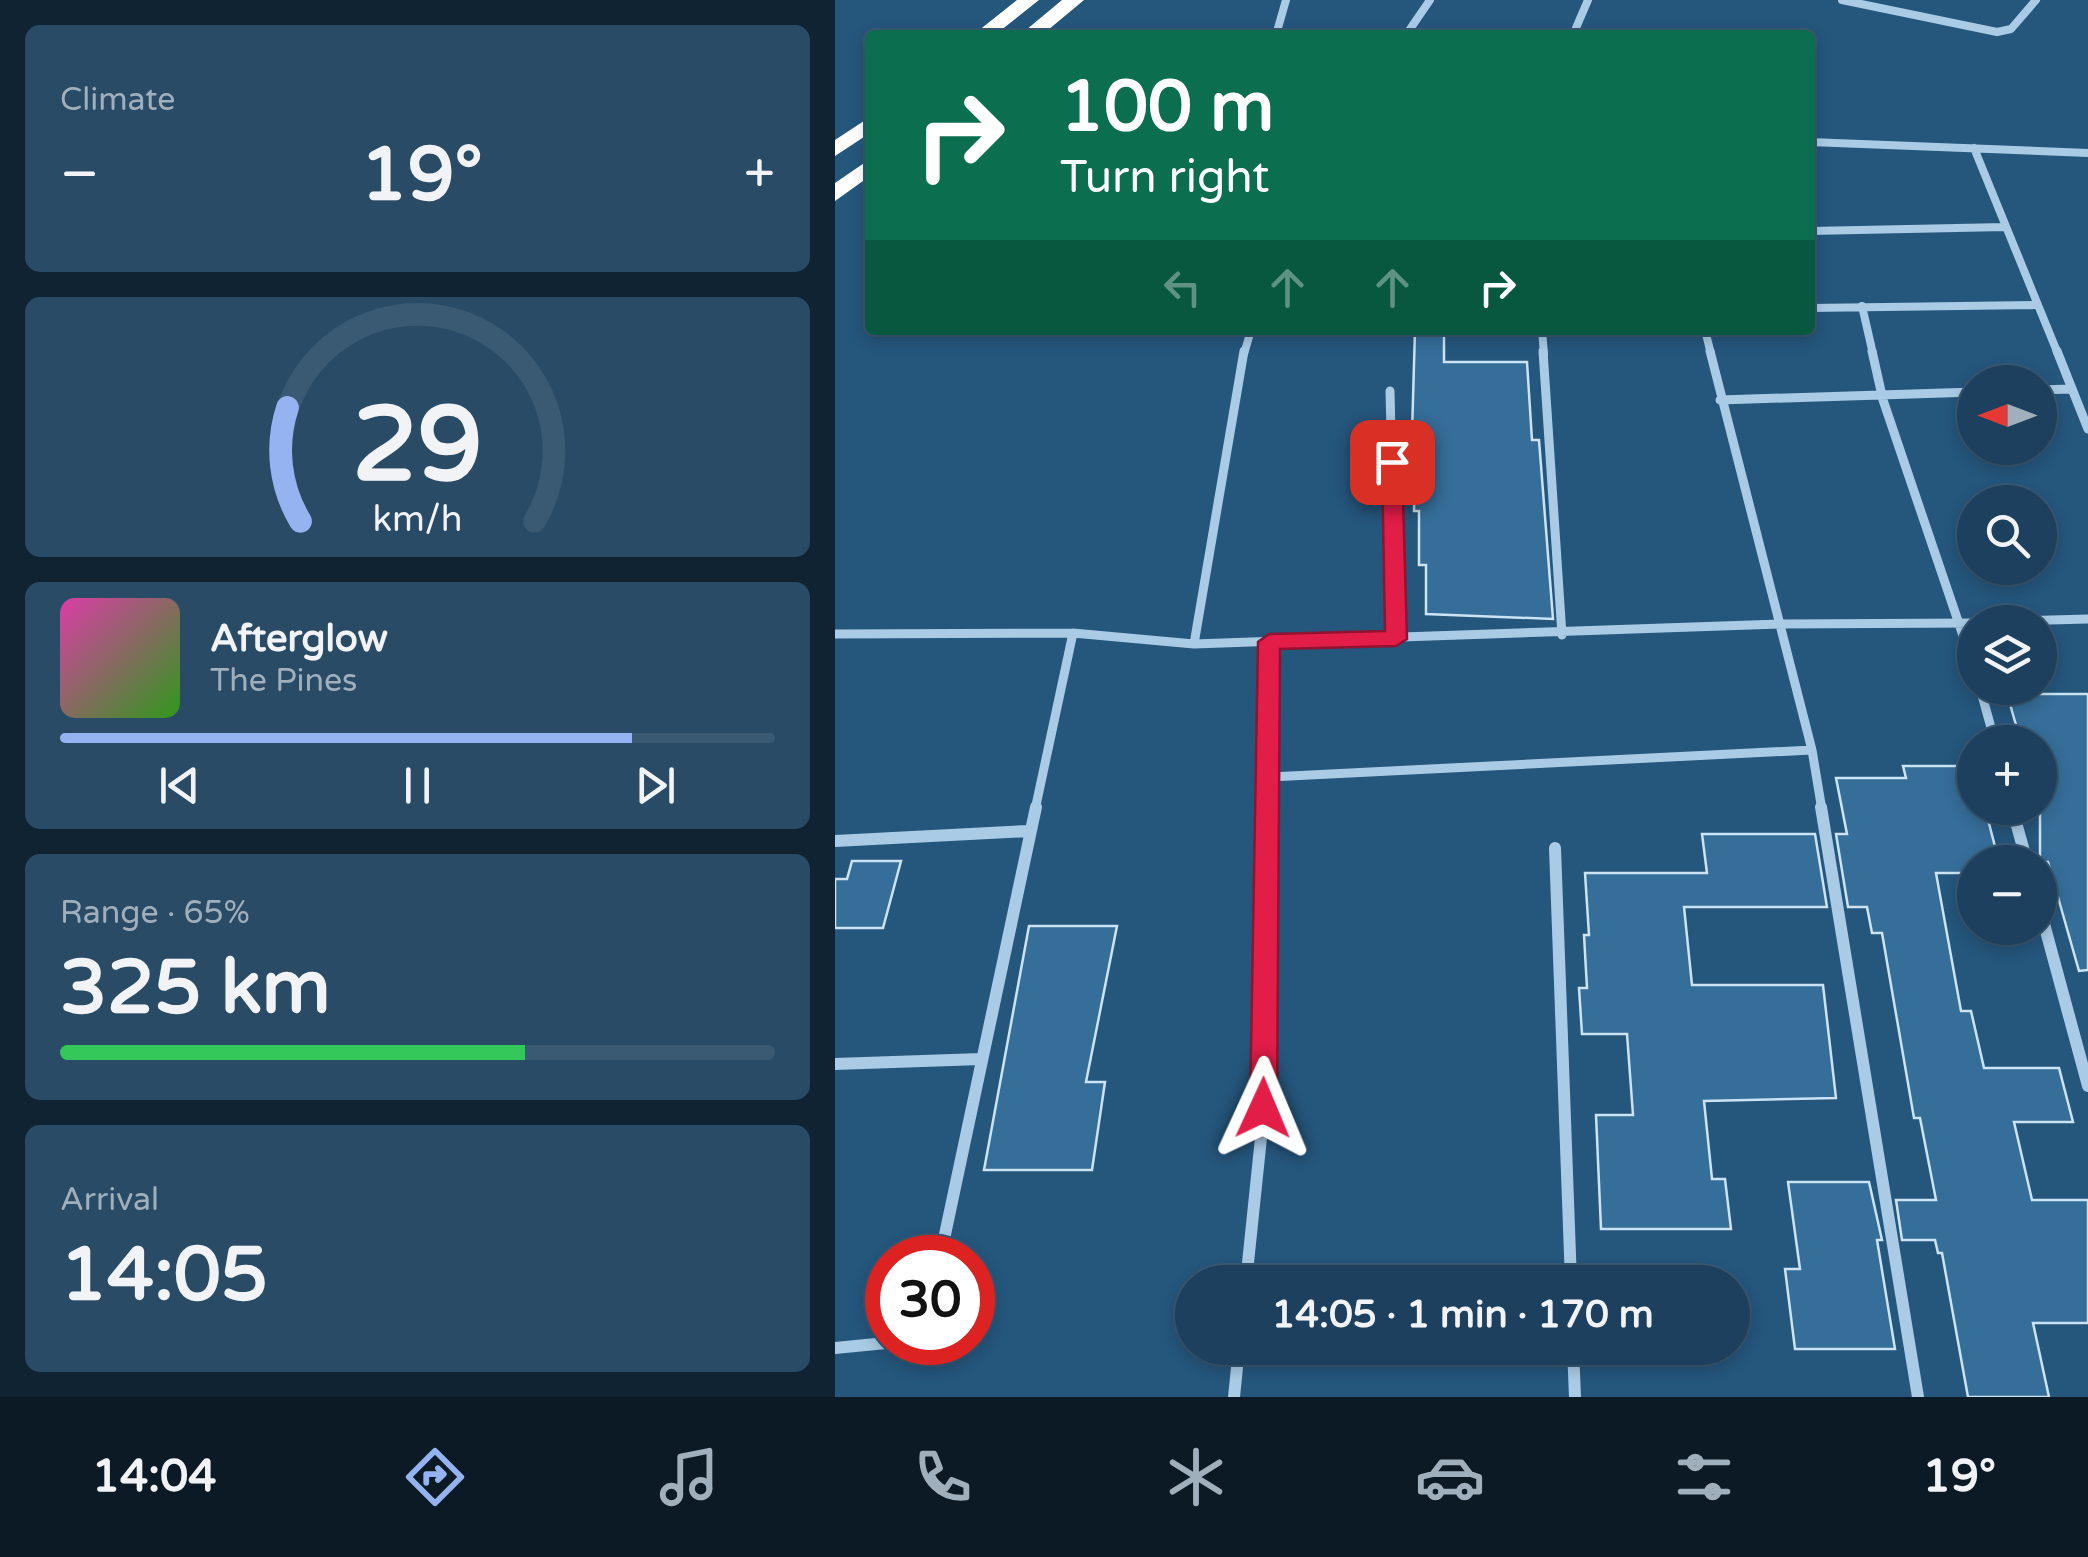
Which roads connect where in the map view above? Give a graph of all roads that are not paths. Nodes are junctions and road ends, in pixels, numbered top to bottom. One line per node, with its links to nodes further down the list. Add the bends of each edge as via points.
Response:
1 (1029, 0): 9 (highway)
2 (1074, 0): 10 (highway)
3 (1286, 0): 11 (street)
4 (1430, 0): 12 (street)
5 (1588, 0): 13 (street)
6 (1842, 0): 8 (street)
7 (2035, 0): 8 (street, via 2011,30 1997,32)
8 (1874, 3)
9 (990, 30)
10 (1037, 30)
11 (1277, 30)
12 (1410, 30)
13 (1575, 30)
14 (865, 127): 17 (highway)
15 (1815, 142): 16 (street)
16 (1974, 148): 18 (street); 21 (street)
17 (835, 150)
18 (2088, 152)
19 (865, 169): 20 (highway)
20 (835, 194)
21 (2005, 228): 22 (street); 23 (street)
22 (1815, 231)
23 (2035, 305): 24 (street); 30 (street)
24 (1862, 306): 25 (street); 33 (street)
25 (1815, 308)
26 (1249, 335): 46 (street)
27 (1542, 335): 43 (street)
28 (1706, 335): 34 (street)
29 (2057, 389): 30 (street)
30 (2070, 389): 35 (street)
31 (1390, 391): 44 (street)
32 (1957, 393): 33 (street)
33 (1881, 395): 34 (street); 36 (street)
34 (1720, 400): 40 (street)
35 (2088, 429)
36 (1957, 609)
37 (2088, 619): 38 (street)
38 (2057, 620)
39 (1957, 623): 40 (street)
40 (1780, 624): 43 (street); 47 (street)
41 (1073, 633): 42 (street); 46 (street); 49 (street)
42 (835, 634)
43 (1562, 634): 44 (street)
44 (1396, 639): 45 (street)
45 (1269, 642): 46 (street); 48 (street)
46 (1195, 644)
47 (1813, 750): 48 (street); 65 (street)
48 (1268, 777): 57 (street, via 1263,1108)
49 (1028, 831): 50 (street); 53 (street)
50 (835, 841)
51 (1555, 848): 58 (street)
52 (2050, 945): 55 (street)
53 (981, 1059): 54 (street); 56 (street)
54 (835, 1064)
55 (2088, 1086)
56 (945, 1235)
57 (1247, 1265)
58 (1570, 1265)
59 (865, 1345): 60 (street)
60 (835, 1348)
61 (1237, 1365): 63 (street)
62 (1574, 1365): 64 (street)
63 (1233, 1397)
64 (1575, 1397)
65 (1917, 1397)

